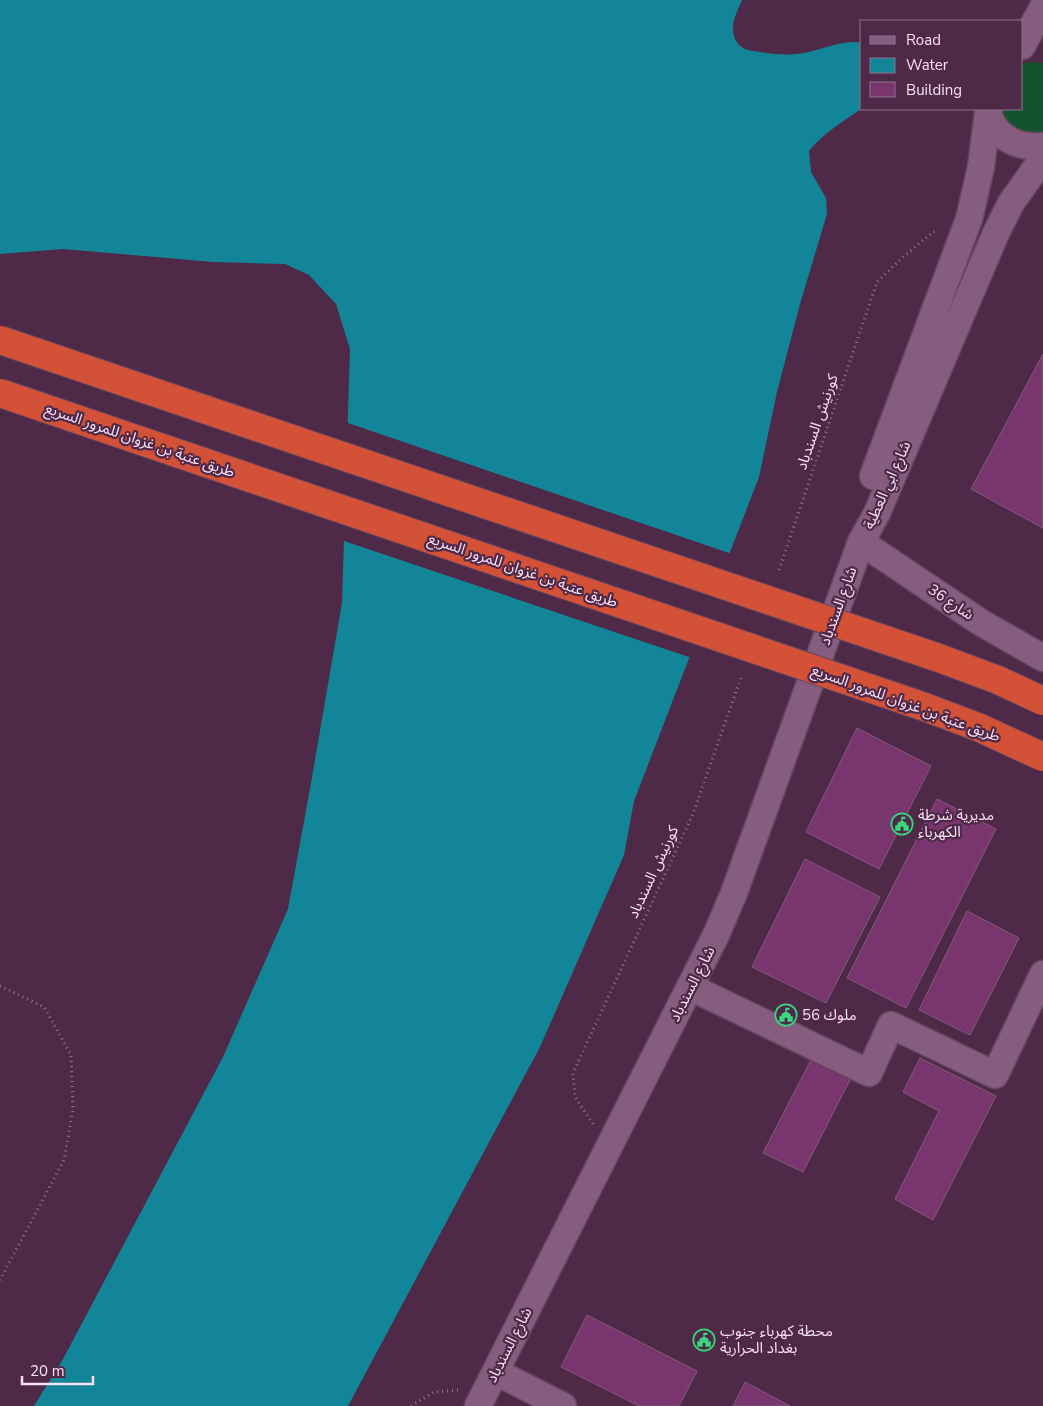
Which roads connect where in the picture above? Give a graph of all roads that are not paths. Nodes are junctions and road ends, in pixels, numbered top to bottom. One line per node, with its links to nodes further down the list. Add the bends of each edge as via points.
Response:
1 (1043, 7): 2 (street)
2 (1023, 44)
3 (1023, 55): 4 (street)
4 (1043, 55)
5 (988, 111): 6 (street, شارع ابي العطية, via 998,131 1006,138 1024,146); 10 (street, شارع ابي العطية, via 981,167 969,219 864,500)
6 (1043, 146)
7 (1043, 158): 10 (street, شارع ابي العطية, via 1011,203 996,233 877,512)
8 (0, 340): 12 (highway, bridge, via 940,658)
9 (0, 393): 13 (highway, طريق عتبة بن غزوان للمرور السريع, bridge, via 922,706)
10 (861, 542): 11 (street, شارع 36, via 980,622); 15 (street, شارع السندباد, via 734,894)
11 (1043, 658)
12 (1043, 701)
13 (1043, 757)
14 (1043, 974): 15 (street, via 995,1075 891,1025 869,1073)
15 (690, 988): 16 (street, شارع السندباد)
16 (488, 1388): 17 (street)
17 (563, 1406)

